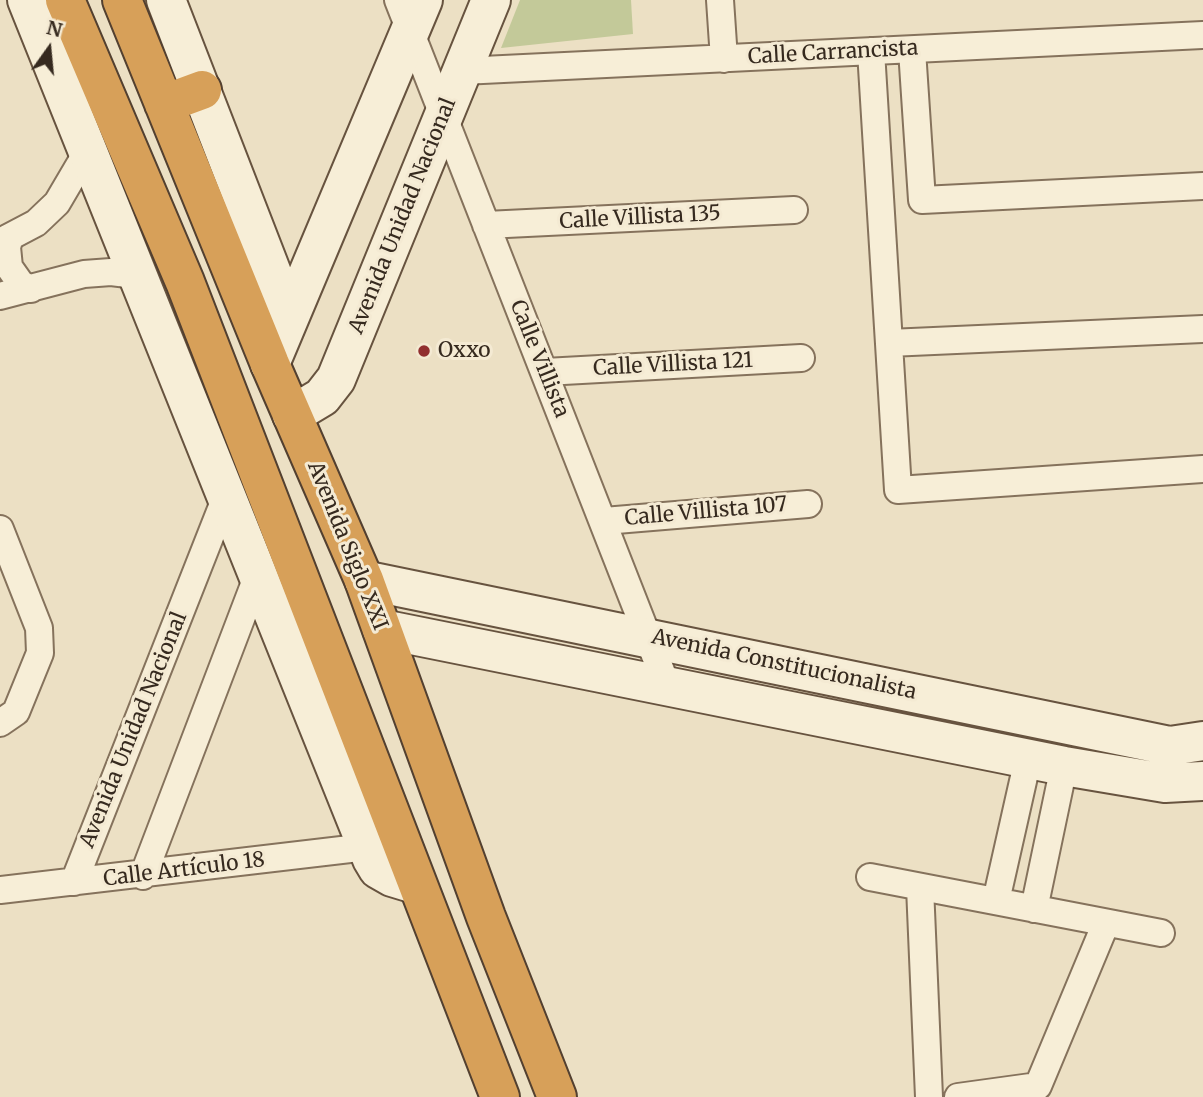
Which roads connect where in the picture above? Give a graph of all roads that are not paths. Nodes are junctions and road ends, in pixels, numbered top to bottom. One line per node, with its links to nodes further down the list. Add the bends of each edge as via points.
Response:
1 (27, 0): 16 (street)
2 (65, 0): 22 (highway)
3 (122, 0): 14 (highway, Avenida Siglo XXI)
4 (166, 0): 13 (street)
5 (491, 0): 12 (street, Avenida Unidad Nacional)
6 (720, 0): 11 (street)
7 (410, 11): 15 (street, Calle Villista); 25 (street)
8 (1203, 35): 9 (street, Calle Carrancista)
9 (912, 50): 10 (street, Calle Carrancista); 17 (street, via 922,200)
10 (872, 51): 11 (street, Calle Carrancista); 27 (street)
11 (723, 59): 12 (street, Calle Carrancista)
12 (462, 71): 15 (street, Avenida Unidad Nacional)
13 (202, 90): 14 (highway); 25 (street)
14 (164, 104): 29 (highway, Avenida Siglo XXI)
15 (443, 116): 19 (street, Calle Villista); 31 (street, Avenida Unidad Nacional, via 337,379 322,397)
16 (87, 152): 20 (street, via 57,203 36,223); 21 (street)
17 (1203, 186)
18 (794, 210): 19 (street, Calle Villista 135)
19 (486, 225): 30 (street, Calle Villista)
20 (5, 239): 23 (street, via 9,267 21,284)
21 (136, 275): 23 (street, via 83,274); 33 (street)
22 (185, 282): 31 (highway, via 213,311 252,410 277,420); 51 (highway)
23 (31, 289): 24 (street)
24 (0, 296)
25 (289, 317): 29 (street)
26 (1203, 329): 27 (street)
27 (889, 343): 32 (street, via 898,490)
28 (800, 358): 30 (street, Calle Villista 121)
29 (270, 364): 31 (highway, Avenida Siglo XXI)
30 (545, 372): 35 (street, Calle Villista)
31 (292, 415): 38 (highway, Avenida Siglo XXI)
32 (1203, 469)
33 (225, 499): 37 (street); 50 (street, Avenida Unidad Nacional)
34 (808, 504): 35 (street, Calle Villista 107)
35 (604, 521): 40 (street, Calle Villista)
36 (0, 529): 42 (street, via 39,628 40,653 16,712)
37 (257, 577): 47 (street); 48 (street)
38 (364, 580): 39 (highway, Avenida Siglo XXI); 40 (street, Avenida Constitucionalista)
39 (382, 629): 41 (street, Avenida Constitucionalista); 56 (highway, Avenida Siglo XXI)
40 (649, 637): 41 (street, Calle Villista); 43 (street, Avenida Constitucionalista, via 1170,746)
41 (667, 686): 44 (street, Avenida Constitucionalista)
42 (0, 723)
43 (1203, 741)
44 (1028, 759): 45 (street, Avenida Constitucionalista); 54 (street)
45 (1064, 766): 46 (street, Avenida Constitucionalista, via 1165,783); 55 (street)
46 (1203, 781)
47 (367, 848): 48 (street, Calle Artículo 18); 51 (street, via 378,869)
48 (143, 876): 50 (street, Calle Artículo 18)
49 (870, 877): 52 (street)
50 (74, 882): 53 (street, Calle Artículo 18)
51 (415, 884): 59 (highway)
52 (920, 887): 54 (street); 62 (street)
53 (0, 891)
54 (996, 901): 55 (street)
55 (1034, 909): 57 (street)
56 (486, 917): 59 (highway); 61 (highway, Avenida Siglo XXI)
57 (1106, 923): 58 (street); 63 (street, via 1038,1086)
58 (1161, 933)
59 (437, 935): 60 (highway)
60 (500, 1097)
61 (557, 1097)
62 (929, 1097)
63 (958, 1097)

